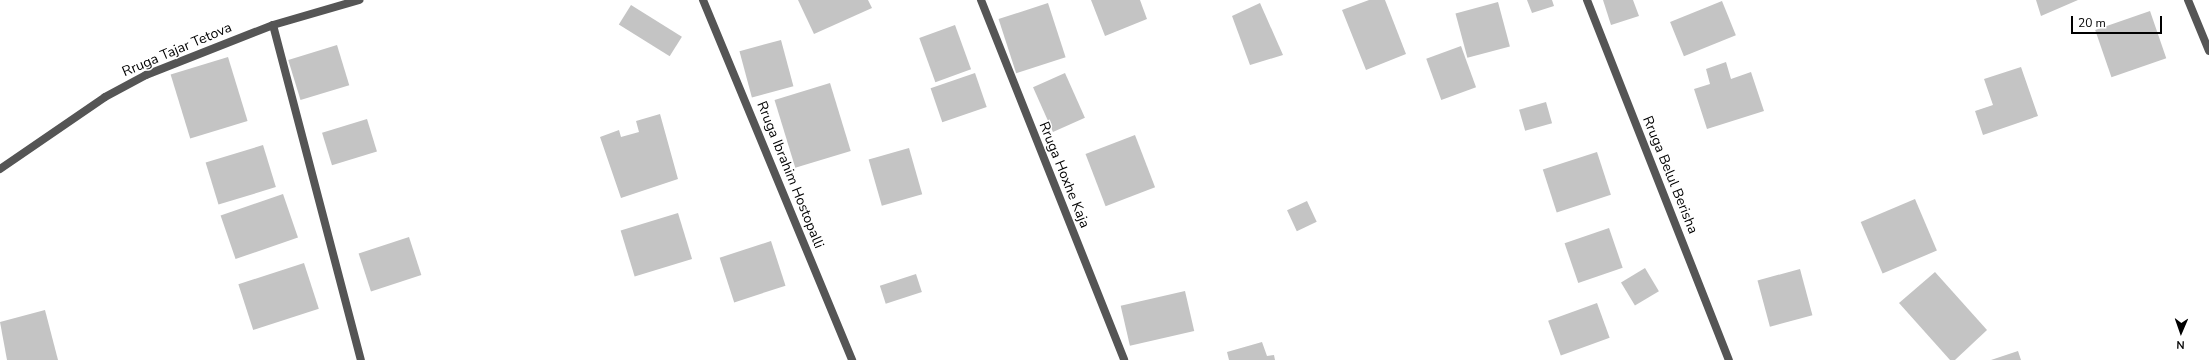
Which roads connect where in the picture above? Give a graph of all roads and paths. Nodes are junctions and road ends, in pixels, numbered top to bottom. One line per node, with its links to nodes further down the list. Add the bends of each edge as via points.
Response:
1 (359, 0): 6 (street, Rruga Tajar Tetova)
2 (704, 0): 10 (street, Rruga Ibrahim Hostopalli)
3 (981, 0): 11 (street, Rruga Hoxhe Kaja)
4 (1587, 0): 12 (street, Rruga Belul Berisha)
5 (2188, 0): 7 (street)
6 (273, 25): 8 (street, Rruga Tajar Tetova, via 132,82 104,97); 9 (street)
7 (2209, 51)
8 (0, 169)
9 (362, 360)
10 (852, 360)
11 (1124, 360)
12 (1730, 360)

